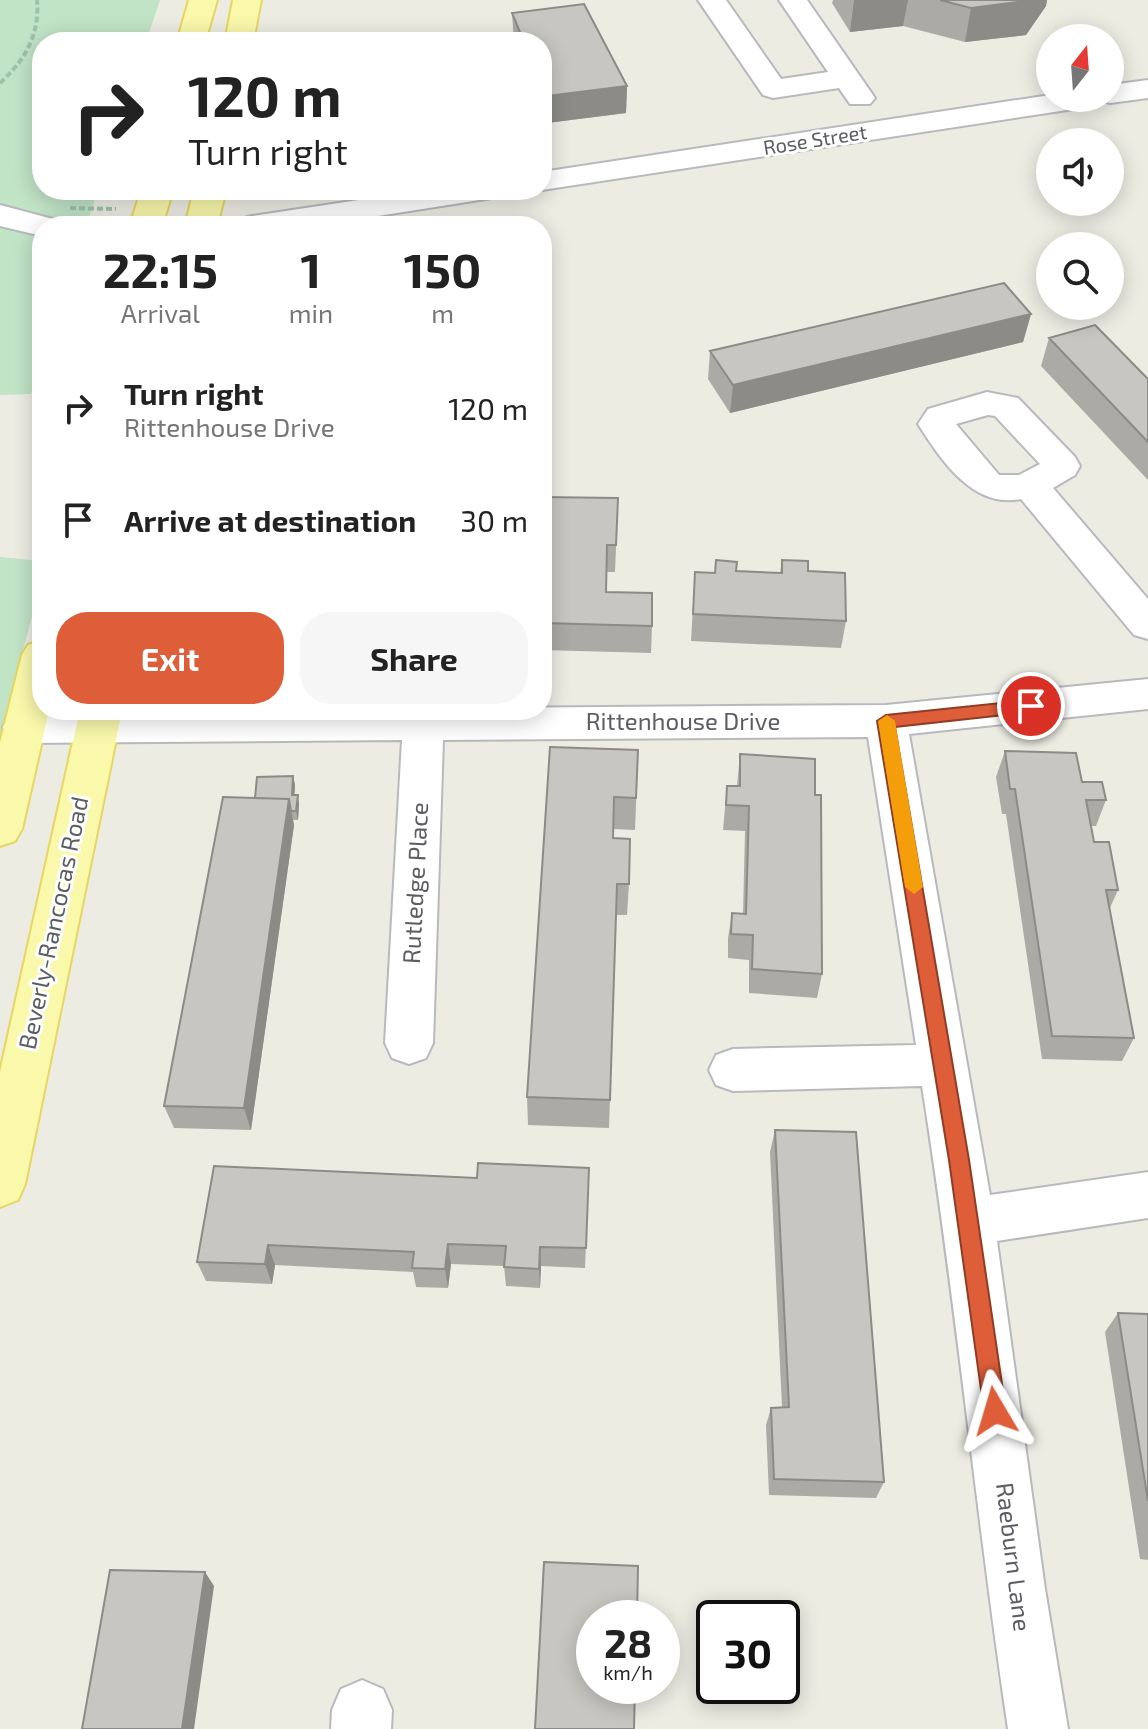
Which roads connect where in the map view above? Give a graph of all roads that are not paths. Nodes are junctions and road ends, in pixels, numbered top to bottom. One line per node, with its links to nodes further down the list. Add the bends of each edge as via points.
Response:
1 (203, 0): 5 (main road)
2 (247, 0): 6 (main road)
3 (712, 0): 7 (street, via 773,89)
4 (793, 0): 7 (street)
5 (194, 32)
6 (241, 32)
7 (847, 78): 11 (street)
8 (1148, 89): 9 (street)
9 (1124, 92)
10 (1036, 106): 11 (street, Rose Street)
11 (882, 129): 12 (street, Rose Street)
12 (552, 179)
13 (356, 200): 14 (street)
14 (330, 202): 16 (street)
15 (0, 215): 17 (street)
16 (284, 216)
17 (32, 225)
18 (1030, 485): 19 (street)
19 (1148, 625)
20 (1148, 694): 26 (street, Rittenhouse Drive)
21 (32, 695): 27 (main road)
22 (552, 717): 26 (street, Rittenhouse Drive)
23 (82, 720): 27 (street, Rittenhouse Drive)
24 (99, 720): 32 (main road, Beverly-Rancocas Road)
25 (423, 720): 29 (street, Rutledge Place)
26 (886, 721): 30 (street, Raeburn Lane)
27 (24, 727): 28 (main road)
28 (0, 829)
29 (409, 1043)
30 (942, 1065): 31 (street); 34 (street, Raeburn Lane)
31 (733, 1070)
32 (0, 1184)
33 (1148, 1195): 34 (street)
34 (969, 1222): 35 (street, Raeburn Lane)
35 (1038, 1729)

